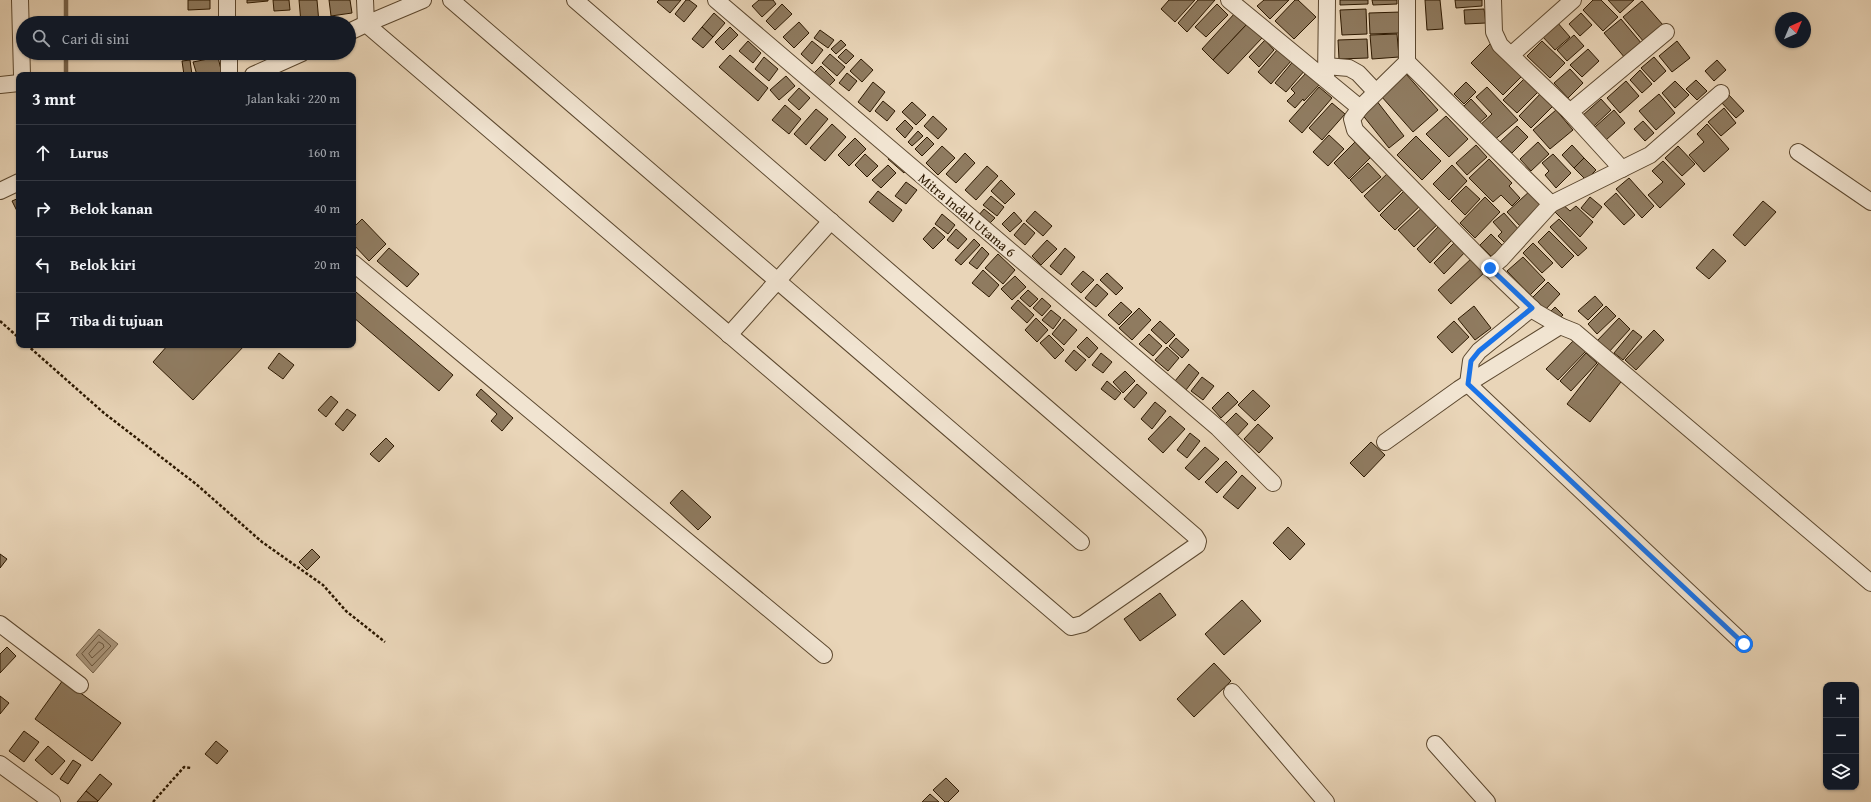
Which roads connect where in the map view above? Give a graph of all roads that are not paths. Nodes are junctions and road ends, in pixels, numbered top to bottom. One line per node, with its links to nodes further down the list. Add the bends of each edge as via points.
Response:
1 (20, 0): 13 (street)
2 (227, 0): 14 (street)
3 (365, 0): 15 (street)
4 (424, 0): 15 (street)
5 (451, 0): 42 (street)
6 (575, 0): 39 (street)
7 (716, 0): 48 (street, Mitra Indah Utama 6, via 1218,428)
8 (1229, 0): 26 (street)
9 (1327, 0): 26 (street)
10 (1407, 0): 22 (street)
11 (1493, 0): 18 (street, via 1494,32 1500,45)
12 (1573, 0): 18 (street)
13 (20, 16)
14 (228, 16)
15 (366, 24): 16 (street); 45 (street)
16 (356, 29)
17 (1666, 32): 32 (street)
18 (1511, 54): 32 (street)
19 (22, 60): 23 (street)
20 (229, 60): 24 (street)
21 (286, 60): 25 (street)
22 (1407, 62): 29 (street); 38 (street)
23 (22, 72)
24 (229, 72)
25 (260, 72)
26 (1326, 72): 29 (street, via 1349,68 1358,73); 31 (street)
27 (16, 83): 28 (street)
28 (0, 85)
29 (1376, 92): 31 (street)
30 (1721, 93): 34 (street, via 1650,155)
31 (1360, 108): 41 (street, via 1352,119 1355,130)
32 (1570, 112): 34 (street)
33 (1798, 152): 37 (street)
34 (1622, 169): 38 (street)
35 (16, 183): 36 (street)
36 (0, 191)
37 (1871, 202)
38 (1551, 204): 41 (street)
39 (831, 221): 42 (street); 45 (street, via 1196,536 1197,544 1083,624 1071,627)
40 (356, 265): 53 (street)
41 (1490, 268): 43 (street)
42 (778, 282): 45 (street); 49 (street)
43 (1532, 308): 44 (street); 46 (street, via 1479,351 1471,361)
44 (1560, 326): 46 (street); 50 (street, via 1575,332)
45 (729, 335)
46 (1468, 381): 47 (street); 52 (street)
47 (1385, 442)
48 (1273, 483)
49 (1081, 542)
50 (1871, 583)
51 (0, 624): 54 (street)
52 (1744, 644)
53 (824, 655)
54 (80, 685)
55 (1232, 692): 59 (street)
56 (1435, 744): 60 (street)
57 (0, 764): 58 (street)
58 (52, 802)
59 (1326, 802)
60 (1487, 802)

